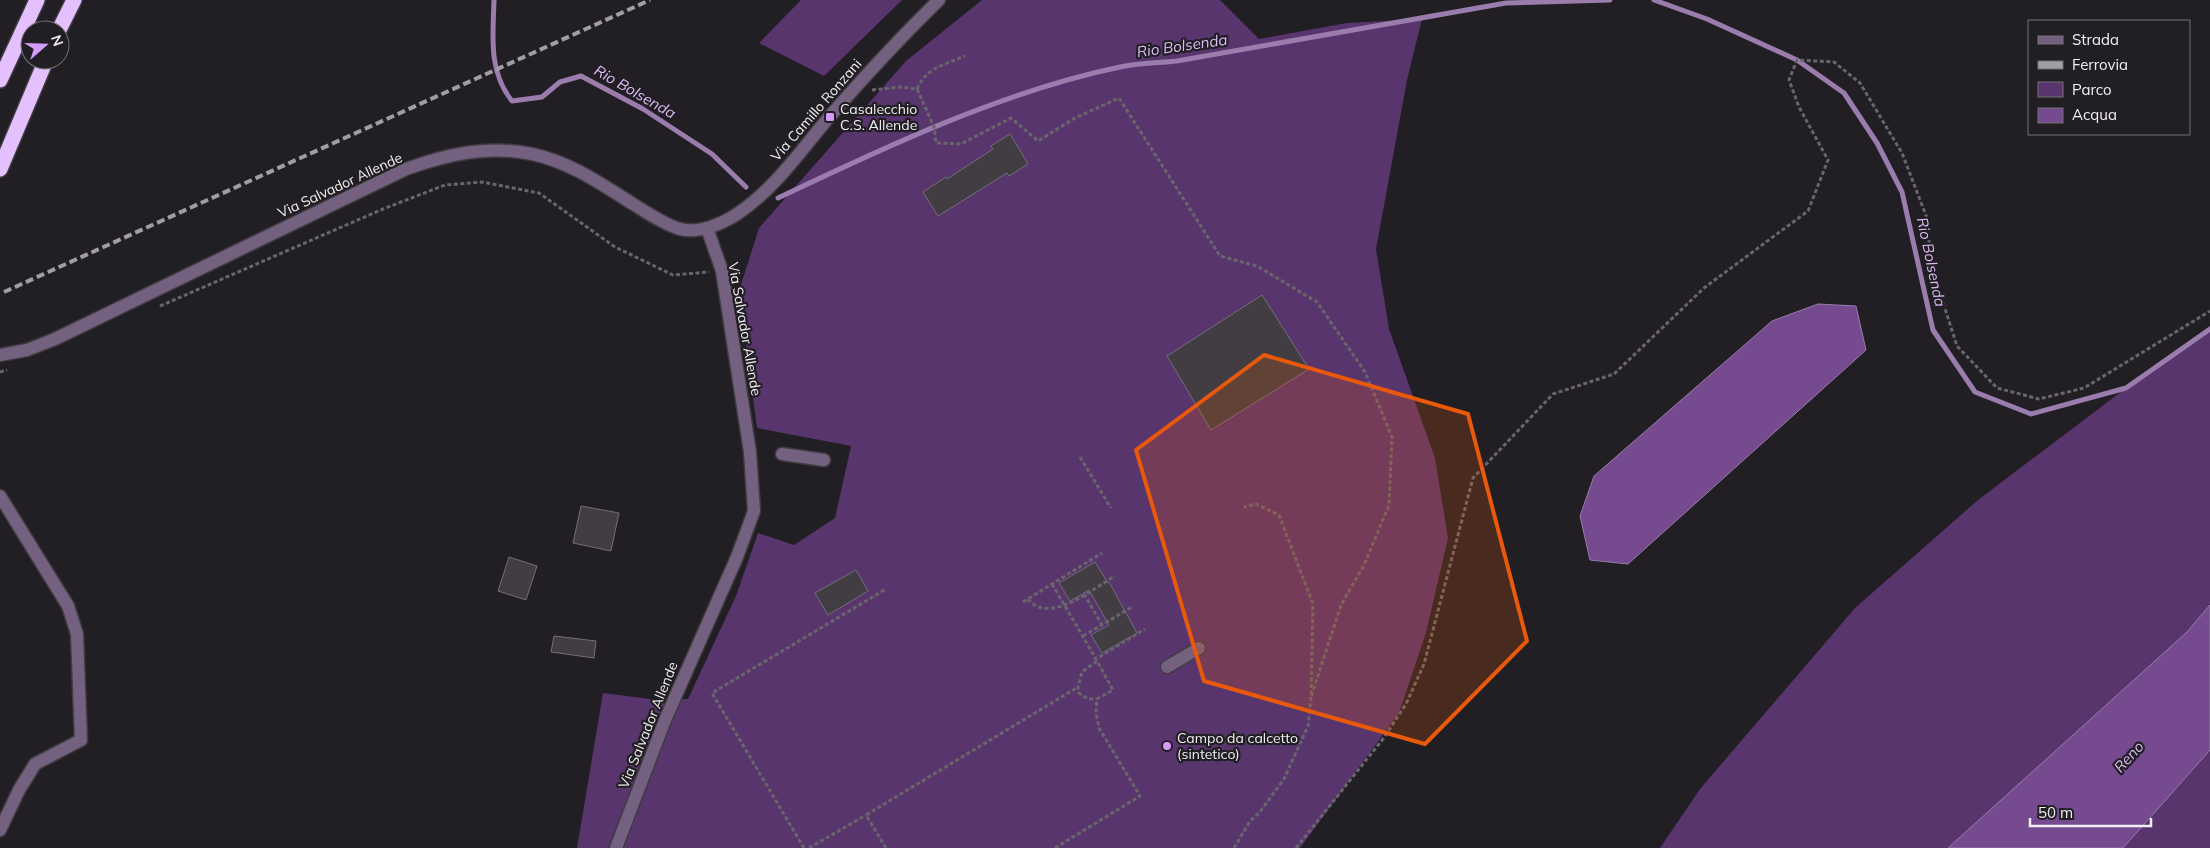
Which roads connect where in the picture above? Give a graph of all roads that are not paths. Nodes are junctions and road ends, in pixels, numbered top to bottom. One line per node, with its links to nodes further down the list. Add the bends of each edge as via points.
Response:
1 (37, 0): 6 (highway)
2 (74, 0): 4 (highway)
3 (939, 0): 8 (street, Via Camillo Ronzani, via 894,43 800,153 750,204 725,221)
4 (64, 20)
5 (42, 70): 7 (highway)
6 (0, 80)
7 (0, 169)
8 (707, 228): 9 (street, Via Salvador Allende, via 681,229 578,170 558,162 531,154 474,151 441,157 406,170 55,339 27,350); 16 (street, Via Salvador Allende, via 722,271 750,452 754,511 665,720)
9 (0, 355)
10 (782, 454): 11 (street)
11 (824, 460)
12 (0, 496): 15 (street, via 68,606 76,634 81,740 35,764)
13 (1199, 648): 14 (street)
14 (1167, 667)
15 (0, 830)
16 (616, 848)

